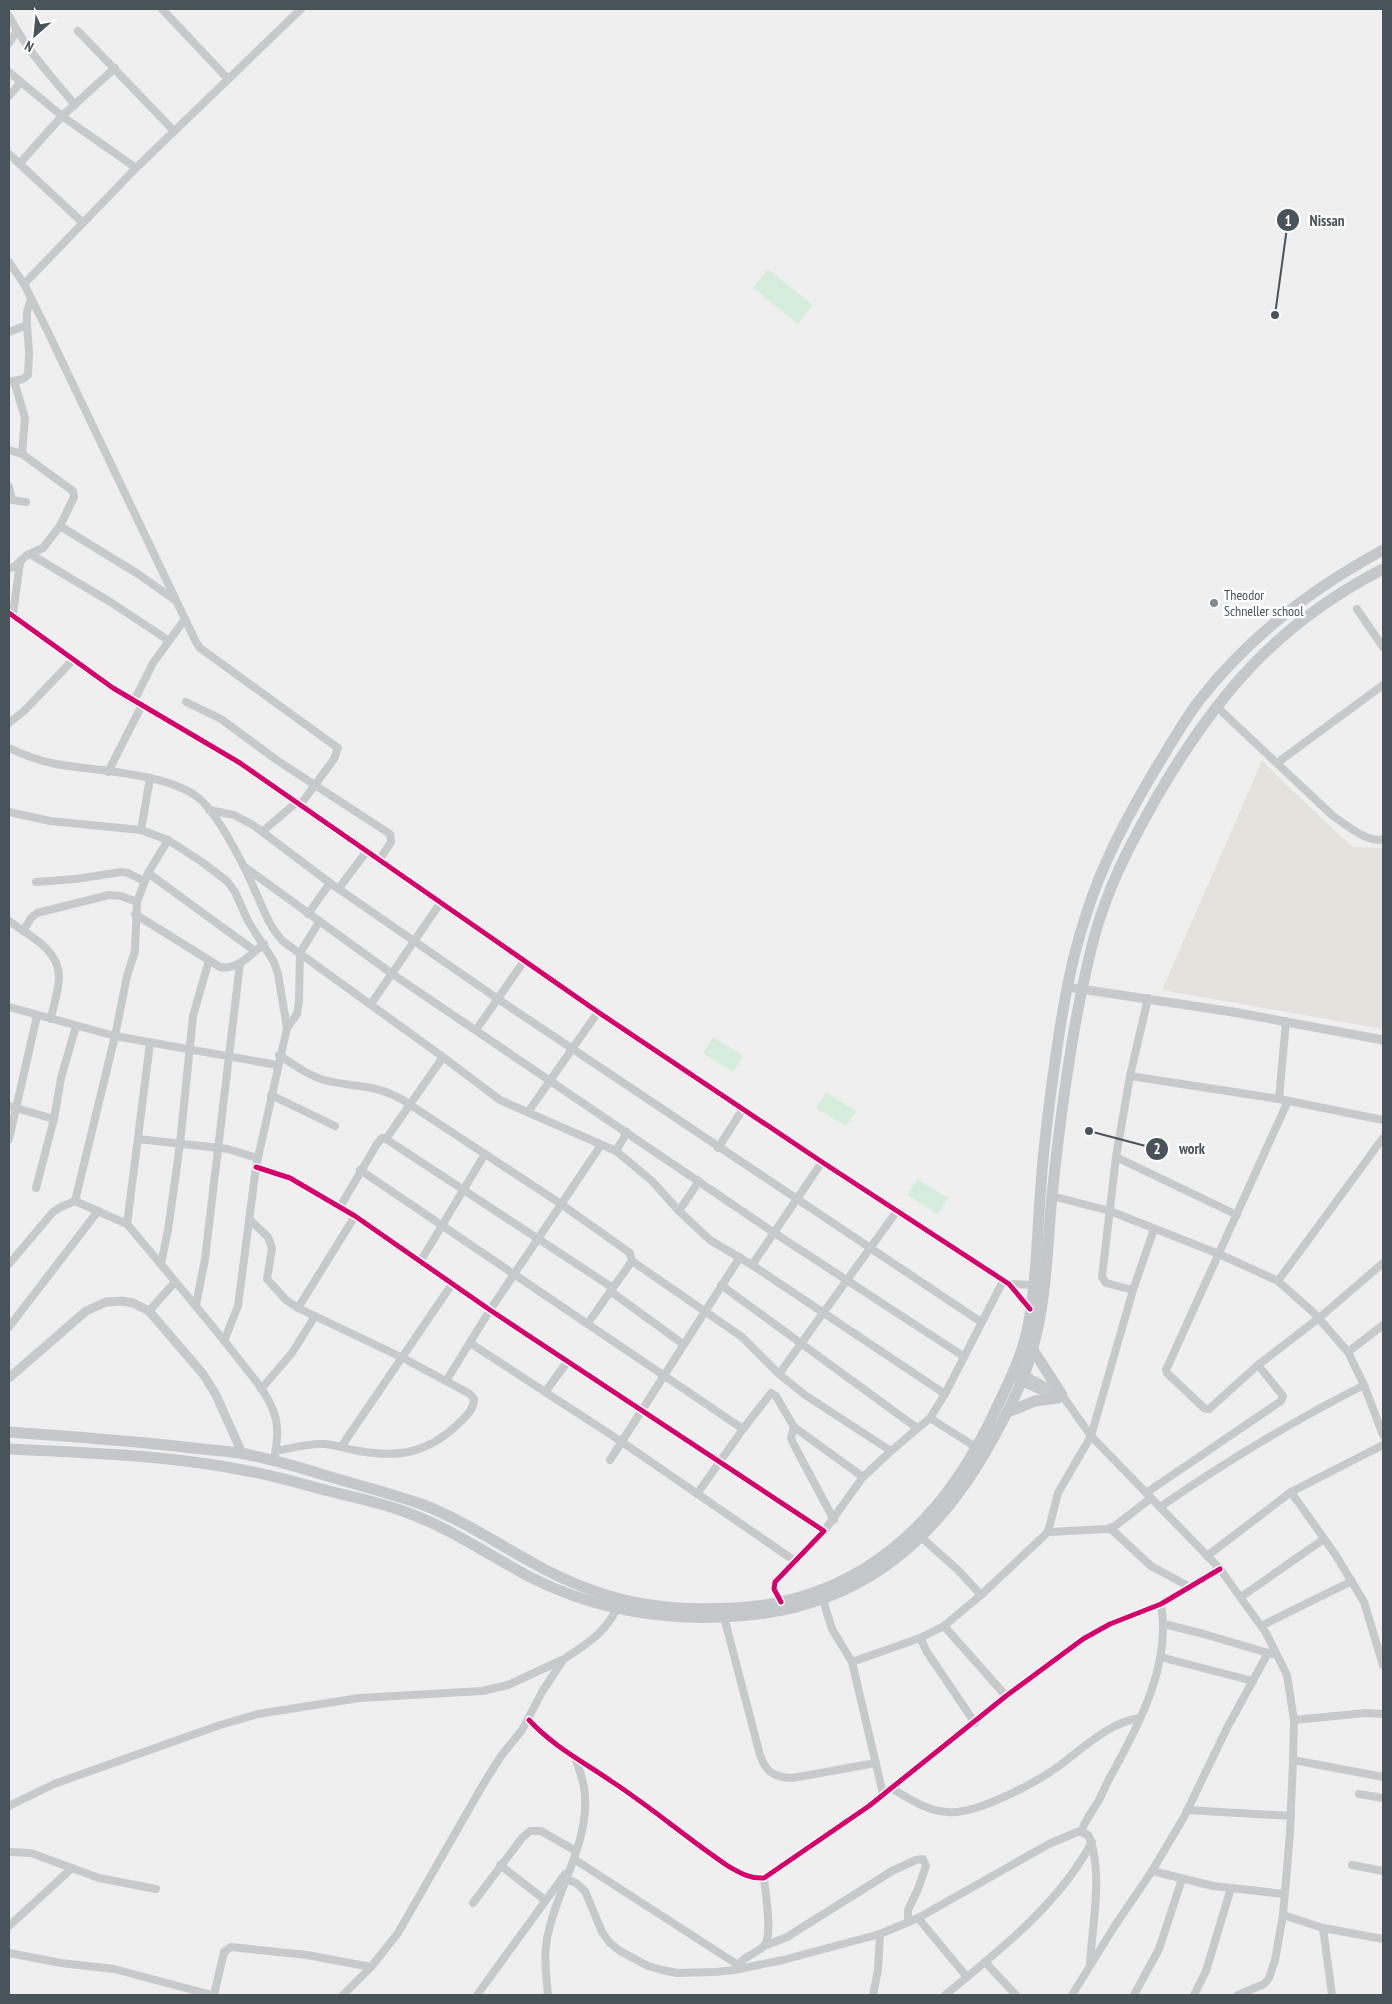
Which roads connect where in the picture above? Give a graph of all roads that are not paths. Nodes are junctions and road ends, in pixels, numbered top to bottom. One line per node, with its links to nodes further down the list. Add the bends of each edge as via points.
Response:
1 (162, 9): 9 (street)
2 (301, 9): 9 (street)
3 (9, 16): 4 (street)
4 (17, 31): 6 (street); 12 (street)
5 (78, 31): 7 (street)
6 (9, 43)
7 (115, 68): 12 (street); 14 (street)
8 (9, 72): 10 (street)
9 (228, 79): 14 (street)
10 (21, 82): 11 (street); 13 (street)
11 (9, 96)
12 (75, 104): 13 (street)
13 (62, 116): 16 (street); 17 (street)
14 (174, 131): 17 (street)
15 (9, 154): 16 (street)
16 (20, 163): 18 (street)
17 (136, 168): 18 (street)
18 (83, 223): 20 (street)
19 (9, 262): 20 (street)
20 (24, 284): 21 (street)
21 (31, 298): 22 (street); 35 (street)
22 (27, 325): 23 (street); 24 (street, via 28,375)
23 (9, 332)
24 (11, 381): 26 (street, via 25,418)
25 (9, 450): 26 (street)
26 (22, 454): 29 (street, via 74,491)
27 (9, 487): 28 (street, via 12,500)
28 (26, 502)
29 (60, 526): 31 (street, via 42,548); 35 (street, via 138,574)
30 (1383, 550): 60 (main road, via 1303,598 1222,674 1177,733)
31 (30, 554): 32 (street); 39 (street)
32 (20, 563): 33 (street); 37 (street)
33 (9, 568)
34 (1383, 569): 46 (main road, via 1347,589 1290,630 1257,660)
35 (176, 602): 38 (street)
36 (1357, 609): 40 (street)
37 (11, 613): 41 (street)
38 (185, 619): 39 (street); 52 (street, via 200,648 338,748)
39 (168, 640): 43 (street, via 148,670)
40 (1383, 647)
41 (73, 660): 43 (street); 47 (street)
42 (1383, 685): 49 (street)
43 (134, 701): 45 (street)
44 (186, 702): 52 (street, via 221,718)
45 (142, 705): 50 (street); 53 (street, via 240,763)
46 (1216, 706): 49 (street); 62 (main road, via 1182,755)
47 (9, 723)
48 (9, 748): 50 (street, via 54,763)
49 (1277, 763): 58 (street, via 1333,816 1374,841)
50 (108, 772): 51 (street)
51 (150, 778): 54 (street, via 188,791); 56 (street)
52 (316, 785): 53 (street); 63 (street, via 390,834 391,842)
53 (299, 803): 57 (street); 61 (street)
54 (209, 810): 57 (street, via 242,818); 64 (street)
55 (9, 812): 56 (street, via 50,821)
56 (141, 830): 59 (street)
57 (263, 832): 67 (street)
58 (1383, 839)
59 (168, 840): 65 (street); 77 (street, via 227,881)
60 (1111, 848): 62 (main road); 84 (main road, via 1086,913)
61 (366, 850): 63 (street); 68 (street)
62 (1126, 854): 85 (main road, via 1100,917)
63 (380, 859): 70 (street)
64 (244, 866): 72 (street); 79 (street, via 273,930)
65 (146, 877): 66 (street, via 121,872); 69 (street); 78 (street)
66 (36, 882)
67 (330, 883): 68 (street); 72 (street)
68 (339, 888): 76 (street)
69 (137, 902): 71 (street); 75 (street, via 115,895 84,901 37,913)
70 (441, 902): 76 (street); 81 (street)
71 (135, 914): 80 (street); 97 (street, via 135,951)
72 (308, 914): 74 (street)
73 (9, 922): 75 (street)
74 (319, 922): 79 (street); 83 (street)
75 (23, 931): 92 (street, via 45,948 58,967 59,978)
76 (414, 940): 83 (street); 87 (street)
77 (264, 944): 78 (street); 95 (street, via 278,974)
78 (255, 951): 82 (street)
79 (300, 953): 88 (street); 95 (street, via 298,1007)
80 (209, 960): 82 (street, via 226,968); 100 (street, via 193,1016)
81 (524, 961): 87 (street); 90 (street)
82 (240, 963): 103 (street)
83 (391, 973): 88 (street); 96 (street)
84 (1068, 987): 85 (street); 170 (main road, via 1042,1160)
85 (1082, 989): 86 (street); 137 (main road, via 1063,1094)
86 (1148, 998): 93 (street); 106 (street)
87 (498, 999): 96 (street); 101 (street)
88 (371, 1004): 104 (street)
89 (9, 1007): 91 (street)
90 (598, 1012): 101 (street); 113 (street)
91 (37, 1016): 92 (street); 112 (street)
92 (50, 1019): 94 (street)
93 (1286, 1022): 98 (street); 109 (street)
94 (76, 1026): 97 (street); 115 (street, via 61,1078)
95 (287, 1028): 102 (street)
96 (476, 1030): 107 (street)
97 (115, 1036): 99 (street); 139 (street)
98 (1383, 1040)
99 (150, 1043): 100 (street); 121 (street)
100 (190, 1050): 103 (street); 123 (street)
101 (573, 1050): 107 (street); 126 (street)
102 (280, 1055): 105 (street); 111 (street, via 314,1076 384,1090)
103 (230, 1056): 105 (street); 125 (street)
104 (443, 1057): 111 (street); 114 (street, via 500,1100)
105 (277, 1065): 108 (street)
106 (1130, 1076): 109 (street); 129 (street)
107 (551, 1080): 114 (street); 118 (street)
108 (271, 1095): 117 (street); 130 (street)
109 (1280, 1099): 110 (street)
110 (1288, 1101): 116 (street); 146 (street)
111 (411, 1105): 122 (street); 128 (street)
112 (12, 1107): 115 (street); 120 (street)
113 (743, 1109): 126 (street); 131 (street)
114 (528, 1112): 124 (street)
115 (54, 1119): 135 (street)
116 (1383, 1120)
117 (334, 1126)
118 (627, 1132): 127 (street); 134 (street)
119 (1383, 1138): 165 (street)
120 (9, 1139)
121 (138, 1139): 123 (street); 149 (street)
122 (386, 1139): 133 (street, via 379,1140); 136 (street)
123 (180, 1144): 125 (street); 161 (street)
124 (601, 1145): 127 (street); 140 (street)
125 (218, 1148): 130 (street); 173 (street)
126 (718, 1148): 138 (street)
127 (616, 1151): 143 (street, via 652,1181)
128 (485, 1154): 136 (street); 140 (street)
129 (1116, 1157): 145 (street); 146 (street)
130 (257, 1158): 132 (street)
131 (822, 1162): 138 (street); 144 (street)
132 (256, 1167): 141 (street, via 290,1178); 148 (street)
133 (360, 1170): 141 (street); 150 (street)
134 (699, 1181): 143 (street); 152 (street)
135 (36, 1188)
136 (462, 1190): 150 (street); 153 (street)
137 (1052, 1196): 145 (street); 190 (main road, via 1042,1302)
138 (795, 1199): 152 (street); 154 (street)
139 (75, 1201): 142 (street); 160 (street, via 54,1212)
140 (561, 1204): 153 (street); 157 (street, via 630,1253)
141 (340, 1207): 147 (street)
142 (98, 1211): 149 (street); 185 (street)
143 (679, 1211): 156 (street, via 710,1240)
144 (897, 1211): 154 (street); 167 (street)
145 (1110, 1211): 151 (street); 172 (street, via 1102,1279)
146 (1237, 1215): 155 (street)
147 (355, 1216): 158 (street); 174 (street)
148 (249, 1219): 174 (street, via 268,1236 272,1248 267,1279); 186 (street, via 238,1306)
149 (127, 1224): 161 (street)
150 (442, 1225): 158 (street); 163 (street)
151 (1154, 1229): 155 (street); 172 (street)
152 (773, 1232): 162 (street); 164 (street)
153 (538, 1239): 163 (street); 171 (street)
154 (870, 1249): 164 (street); 182 (street)
155 (1219, 1254): 165 (street); 195 (street, via 1167,1373 1206,1409)
156 (740, 1257): 162 (street); 169 (street)
157 (632, 1261): 171 (street); 177 (street)
158 (420, 1262): 168 (street)
159 (1383, 1263): 181 (street)
160 (9, 1264)
161 (161, 1264): 166 (street)
162 (752, 1265): 179 (street)
163 (514, 1274): 176 (street); 183 (street)
164 (848, 1280): 179 (street); 192 (street)
165 (1278, 1281): 181 (street)
166 (174, 1282): 173 (street); 178 (street)
167 (1006, 1282): 170 (street); 175 (street); 182 (street)
168 (452, 1284): 176 (street); 193 (street)
169 (721, 1284): 177 (street); 189 (street)
170 (1034, 1285): 175 (main road)
171 (612, 1290): 183 (street); 188 (street)
172 (1134, 1290): 213 (street)
173 (196, 1305): 186 (street)
174 (298, 1308): 180 (street)
175 (1030, 1308): 198 (main road)
176 (490, 1310): 187 (street); 194 (street)
177 (705, 1310): 188 (street); 196 (street, via 742,1337)
178 (149, 1311): 199 (street, via 122,1300 106,1302 86,1311); 222 (street, via 203,1374)
179 (825, 1312): 189 (street); 204 (street)
180 (315, 1316): 193 (street); 202 (street, via 292,1353)
181 (1319, 1318): 191 (street); 195 (street)
182 (981, 1322): 192 (street)
183 (588, 1323): 197 (street)
184 (1383, 1325): 191 (street)
185 (9, 1327)
186 (224, 1341): 202 (street)
187 (470, 1343): 200 (street); 203 (street)
188 (683, 1344): 197 (street)
189 (802, 1344): 196 (street); 210 (street)
190 (1033, 1350): 198 (main road); 205 (main road)
191 (1348, 1352): 201 (street)
192 (963, 1356): 204 (street)
193 (403, 1358): 200 (street); 218 (street)
194 (568, 1361): 203 (street); 206 (street)
195 (1258, 1365): 230 (street, via 1283,1396 1280,1401)
196 (779, 1374): 221 (street, via 811,1400)
197 (664, 1376): 206 (street); 211 (street)
198 (1018, 1376): 205 (street); 207 (main road); 219 (main road)
199 (9, 1378)
200 (446, 1381): 218 (street, via 470,1394 474,1402 466,1416 439,1440 410,1453 372,1453)
201 (1364, 1385): 214 (street); 231 (street, via 1293,1422)
202 (261, 1389): 224 (street, via 277,1422)
203 (545, 1392): 216 (street)
204 (945, 1394): 208 (street)
205 (1062, 1398): 207 (main road, via 1035,1401); 213 (street)
206 (643, 1409): 216 (street); 226 (street)
207 (1008, 1412): 236 (main road, via 953,1504)
208 (930, 1418): 210 (street); 219 (street)
209 (794, 1427): 211 (street, via 776,1396 771,1394); 227 (street); 232 (street, via 793,1443)
210 (917, 1428): 221 (street)
211 (742, 1429): 226 (street)
212 (9, 1432): 215 (main road)
213 (1091, 1436): 230 (street); 235 (street, via 1058,1493)
214 (1383, 1436)
215 (108, 1439): 222 (main road); 223 (main road)
216 (622, 1442): 225 (street); 229 (street)
217 (1383, 1445): 228 (street)
218 (341, 1447): 224 (street, via 317,1444)
219 (977, 1448): 248 (main road, via 949,1491 903,1542 867,1567 823,1590)
220 (9, 1449): 223 (main road)
221 (890, 1451): 227 (street)
222 (242, 1453): 224 (main road)
223 (109, 1454): 242 (main road, via 246,1470 375,1502 451,1532)
224 (275, 1456): 239 (main road, via 422,1505 474,1529)
225 (610, 1460)
226 (720, 1461): 229 (street); 234 (street)
227 (862, 1477): 232 (street)
228 (1292, 1492): 237 (street); 238 (street)
229 (697, 1494): 240 (street)
230 (1149, 1495): 231 (street); 233 (street)
231 (1160, 1507): 238 (street)
232 (834, 1520): 234 (street)
233 (1110, 1528): 235 (street); 244 (street, via 1151,1566)
234 (824, 1530): 240 (street)
235 (1048, 1532): 245 (street)
236 (922, 1538): 245 (street); 247 (main road, via 891,1563)
237 (1324, 1539): 243 (street); 246 (street)
238 (1207, 1556): 241 (street)
239 (528, 1561): 242 (main road); 248 (main road, via 571,1582 628,1602 704,1609)
240 (795, 1561): 248 (street, via 774,1586)
241 (1220, 1569): 244 (street); 246 (street)
242 (521, 1572): 250 (main road, via 571,1595)
243 (1352, 1580): 254 (street); 261 (street, via 1370,1616)
244 (1190, 1587): 249 (street)
245 (981, 1595): 253 (street)
246 (1240, 1597): 254 (street)
247 (823, 1600): 251 (main road, via 789,1609); 260 (street, via 838,1642)
248 (782, 1602)
249 (1160, 1604): 252 (street); 263 (street, via 1083,1639)
250 (616, 1610): 251 (main road); 259 (street, via 600,1633)
251 (724, 1618): 271 (street, via 767,1771 781,1778 792,1778)
252 (1164, 1624): 256 (street); 258 (street)
253 (944, 1626): 255 (street); 263 (street)
254 (1261, 1626): 257 (street)
255 (920, 1638): 260 (street); 268 (street)
256 (1268, 1653): 257 (street); 262 (street)
257 (1279, 1656): 267 (street, via 1287,1675)
258 (1160, 1658): 262 (street); 265 (street)
259 (564, 1659): 266 (street, via 542,1692); 277 (street, via 494,1690 359,1698 258,1714 54,1784)
260 (852, 1662): 271 (street)
261 (1383, 1665)
262 (1253, 1681): 278 (street)
263 (1006, 1696): 268 (street)
264 (1383, 1714): 267 (street)
265 (1140, 1718): 273 (street, via 1104,1732 1042,1777 1016,1791 969,1810 933,1810); 280 (street)
266 (529, 1720): 269 (street); 309 (street, via 484,1783 398,1934)
267 (1294, 1720): 270 (street)
268 (975, 1722): 273 (street)
269 (576, 1760): 283 (street, via 586,1798); 290 (street, via 611,1781 728,1866 756,1879)
270 (1293, 1760): 272 (street); 279 (street)
271 (876, 1763): 274 (street)
272 (1383, 1777)
273 (891, 1788): 274 (street)
274 (883, 1794): 290 (street)
275 (1359, 1794): 276 (street)
276 (1383, 1798)
277 (9, 1806)
278 (1187, 1810): 279 (street); 288 (street)
279 (1291, 1816): 295 (street)
280 (1082, 1832): 281 (street); 299 (street, via 1049,1844)
281 (1092, 1842): 307 (street, via 1066,1884); 308 (street, via 1096,1874)
282 (9, 1852): 286 (street, via 32,1853)
283 (575, 1855): 284 (street, via 541,1831 530,1830); 287 (street); 310 (street)
284 (500, 1865): 296 (street); 297 (street)
285 (1352, 1865): 289 (street)
286 (72, 1868): 294 (street, via 99,1878); 301 (street)
287 (570, 1868): 291 (street); 296 (street)
288 (1152, 1871): 292 (street); 308 (street)
289 (1383, 1871)
290 (764, 1878): 305 (street, via 768,1933)
291 (566, 1879): 310 (street, via 581,1886 610,1943 632,1958 648,1966 677,1973); 315 (street, via 548,1932 545,1973)
292 (1182, 1879): 293 (street); 320 (street, via 1159,1949)
293 (1231, 1888): 295 (street); 321 (street, via 1206,1971)
294 (156, 1890)
295 (1284, 1894): 298 (street)
296 (545, 1900): 314 (street)
297 (473, 1903)
298 (1283, 1915): 302 (street); 322 (street, via 1269,1978 1264,1984)
299 (918, 1918): 300 (street); 311 (street)
300 (908, 1922): 303 (street); 305 (street, via 909,1905 926,1866 923,1859 892,1871 787,1937)
301 (9, 1926)
302 (1323, 1928): 304 (street); 323 (street)
303 (880, 1934): 310 (street, via 783,1960); 316 (street)
304 (1383, 1939)
305 (764, 1946): 310 (street, via 748,1955)
306 (9, 1953): 312 (street, via 114,1969)
307 (985, 1962): 311 (street); 318 (street)
308 (1090, 1966): 319 (street)
309 (371, 1968): 312 (street, via 306,1955 230,1946 224,1952); 313 (street)
310 (736, 1968)
311 (967, 1977): 317 (street)
312 (213, 1995)
313 (343, 1995)
314 (477, 1995)
315 (548, 1995)
316 (873, 1995)
317 (945, 1995)
318 (1016, 1995)
319 (1072, 1995)
320 (1134, 1995)
321 (1194, 1995)
322 (1238, 1995)
323 (1332, 1995)

